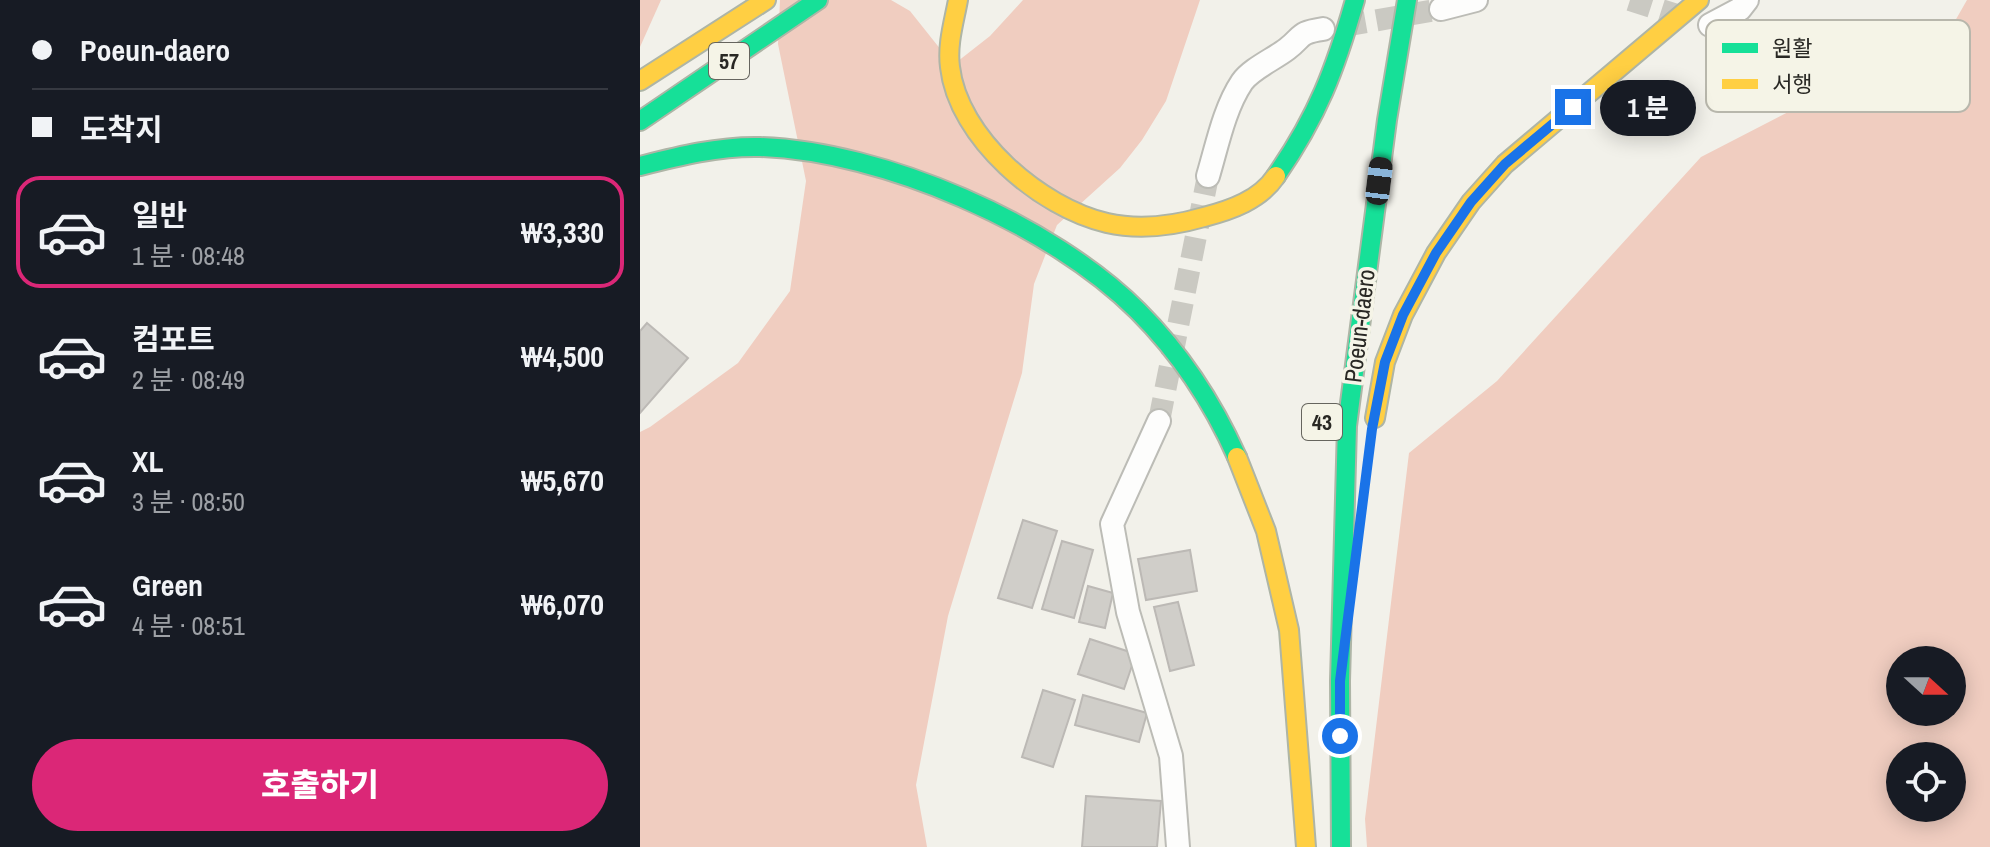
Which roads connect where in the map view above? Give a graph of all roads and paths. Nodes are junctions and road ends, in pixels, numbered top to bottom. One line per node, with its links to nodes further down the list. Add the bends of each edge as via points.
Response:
1 (766, 0): 14 (highway, 57)
2 (818, 0): 15 (highway, 57)
3 (958, 0): 4 (highway, via 951,37 952,76 986,144 1013,172 1079,213 1108,223 1149,226 1223,212 1264,190 1314,118 1337,64)
4 (1355, 0)
5 (1407, 0): 21 (highway, Poeun-daero / 43, via 1347,426)
6 (1476, 0): 10 (street)
7 (1699, 0): 19 (highway, via 1505,164 1471,202 1403,315 1385,362)
8 (1747, 0): 11 (street)
9 (718, 9): 13 (highway)
10 (1441, 9)
11 (1719, 20)
12 (1323, 29): 17 (street, via 1297,37 1243,80)
13 (640, 69)
14 (640, 81)
15 (640, 121)
16 (640, 166): 24 (highway, via 730,148 838,157 883,169 1003,218 1056,247 1147,321 1221,421 1248,479 1273,558 1289,632)
17 (1208, 176)
18 (1159, 421): 23 (street, via 1112,524 1128,612 1171,756)
19 (1372, 429)
20 (1364, 492): 21 (highway)
21 (1340, 681): 26 (highway, Poeun-daero / 43)
22 (1313, 692): 25 (highway)
23 (1178, 847)
24 (1306, 847)
25 (1313, 847)
26 (1341, 847)

